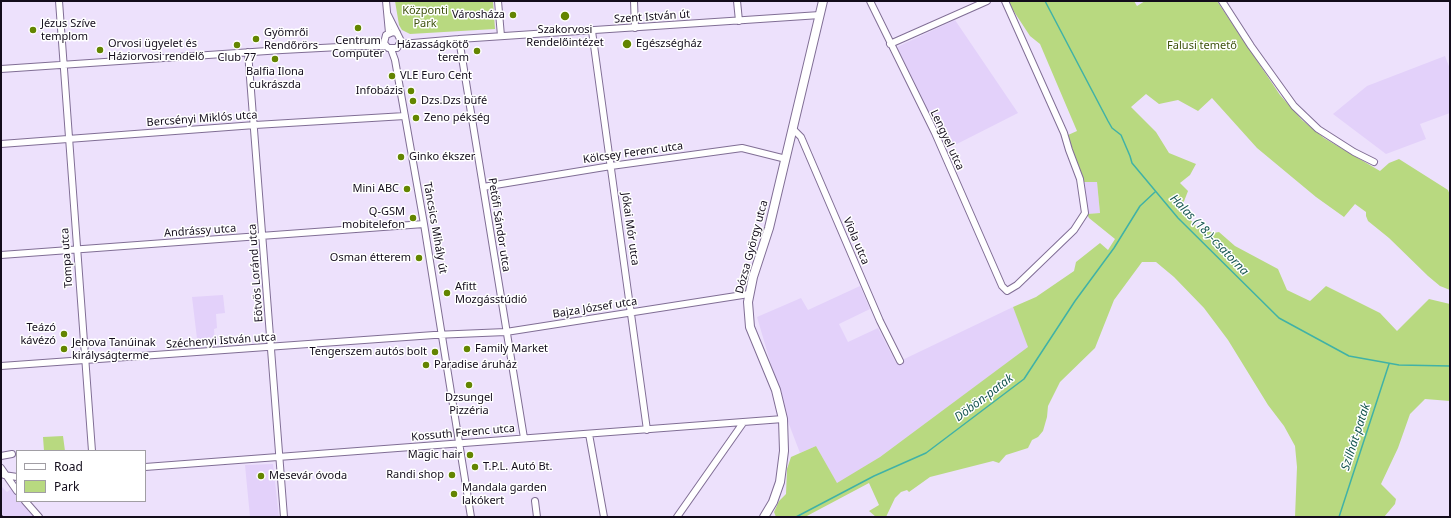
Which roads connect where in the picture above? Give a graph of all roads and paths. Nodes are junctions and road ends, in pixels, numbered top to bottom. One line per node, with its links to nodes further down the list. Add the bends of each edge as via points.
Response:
1 (59, 1): 24 (street, Tompa utca)
2 (386, 1): 11 (street, Táncsics Mihály út)
3 (498, 1): 17 (street)
4 (634, 1): 14 (street)
5 (737, 1): 13 (street)
6 (824, 1): 12 (main road, Dózsa György utca)
7 (870, 1): 21 (street, Lengyel utca)
8 (987, 1): 21 (street)
9 (1005, 1): 21 (street, Lengyel utca, via 1066,138 1080,178 1086,213 1074,230 1011,290 1004,289 935,133)
10 (1222, 1): 32 (street, via 1294,106 1318,129)
11 (388, 15): 16 (street, Táncsics Mihály út); 20 (street, Táncsics Mihály út)
12 (820, 15): 13 (street, Szent István út); 28 (main road, Dózsa György utca)
13 (738, 21): 14 (street, Szent István út)
14 (635, 28): 15 (street, Szent István út)
15 (592, 31): 17 (street, Szent István út); 33 (street, Jókai Mór utca)
16 (389, 33): 18 (street); 20 (street)
17 (501, 36): 19 (street, Szent István út)
18 (384, 39): 20 (street); 22 (street, Szent István út)
19 (459, 39): 20 (street, Szent István út); 34 (street, Petőfi Sándor utca)
20 (395, 43): 22 (street, Szent István út); 26 (street, Táncsics Mihály út, via 395,60)
21 (890, 44)
22 (371, 45): 23 (street, Szent István út)
23 (248, 52): 24 (street, Szent István út); 27 (street, Eötvös Loránd utca)
24 (63, 64): 25 (street, Szent István út); 29 (street, Tompa utca)
25 (1, 69)
26 (405, 116): 27 (street, Bercsényi Miklós utca); 35 (street, Táncsics Mihály út)
27 (255, 125): 29 (street, Bercsényi Miklós utca); 36 (street, Eötvös Loránd utca)
28 (793, 129): 31 (main road, Dózsa György utca); 45 (street, Viola utca, via 801,137 880,322)
29 (68, 139): 30 (street, Bercsényi Miklós utca); 37 (street, Tompa utca)
30 (1, 144)
31 (786, 158): 33 (street, Kölcsey Ferenc utca, via 742,148); 39 (main road, Dózsa György utca)
32 (1374, 162)
33 (611, 166): 34 (street, Kölcsey Ferenc utca); 40 (street, Jókai Mór utca)
34 (483, 187): 41 (street, Petőfi Sándor utca)
35 (424, 224): 36 (street, Andrássy utca); 42 (street, Táncsics Mihály út)
36 (263, 236): 37 (street, Andrássy utca); 43 (street, Eötvös Loránd utca)
37 (77, 249): 38 (street, Andrássy utca); 44 (street, Tompa utca)
38 (1, 255)
39 (749, 294): 40 (street, Bajza József utca); 47 (main road, Dózsa György utca, via 750,327 776,390)
40 (631, 312): 41 (street, Bajza József utca); 49 (street, Jókai Mór utca)
41 (506, 332): 42 (street, Bajza József utca); 51 (street, Petőfi Sándor utca)
42 (443, 335): 43 (street, Széchenyi István utca); 52 (street, Táncsics Mihály út)
43 (270, 348): 44 (street, Széchenyi István utca); 56 (street, Eötvös Loránd utca)
44 (84, 360): 46 (street, Széchenyi István utca); 53 (street, Tompa utca)
45 (900, 361)
46 (1, 366)
47 (783, 419): 48 (street, Kossuth Ferenc utca); 64 (main road, Dózsa György utca, via 784,451 780,482)
48 (742, 423): 49 (street, Kossuth Ferenc utca); 70 (street)
49 (647, 430): 50 (street, Kossuth Ferenc utca)
50 (589, 434): 51 (street, Kossuth Ferenc utca); 69 (street)
51 (524, 438): 52 (street, Kossuth Ferenc utca)
52 (460, 444): 56 (street, Kossuth Ferenc utca); 67 (street, Táncsics Mihály út)
53 (92, 450)
54 (12, 454): 55 (street)
55 (1, 456)
56 (280, 457): 57 (street, Kossuth Ferenc utca); 66 (street, Eötvös Loránd utca)
57 (146, 467)
58 (1, 468): 59 (street)
59 (4, 475): 60 (street); 61 (street)
60 (16, 477)
61 (16, 490)
62 (535, 501): 68 (street)
63 (26, 502): 65 (street)
64 (768, 515)
65 (39, 517)
66 (284, 517)
67 (471, 517)
68 (537, 517)
69 (604, 517)
70 (677, 517)

